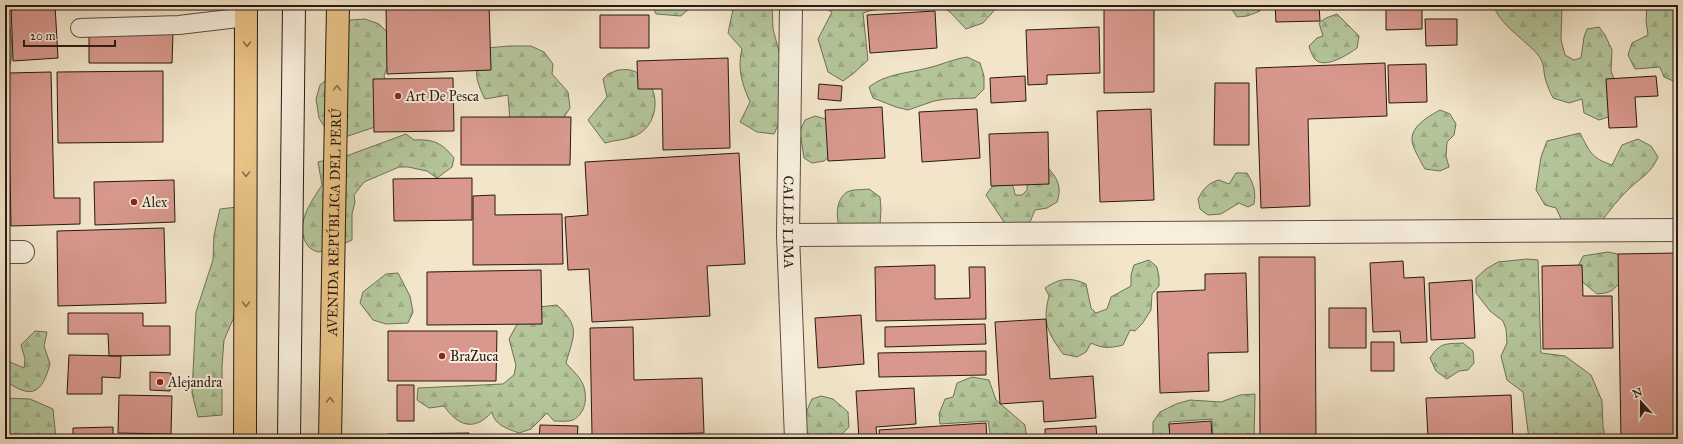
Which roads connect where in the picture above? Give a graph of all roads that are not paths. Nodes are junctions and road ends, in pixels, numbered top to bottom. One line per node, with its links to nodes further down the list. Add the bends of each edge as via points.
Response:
1 (294, 5): 9 (street)
2 (338, 5): 10 (highway, AVENIDA REPÚBLICA DEL PERÚ, one-way to 2)
3 (791, 5): 7 (street, CALLE LIMA)
4 (246, 11): 5 (lane, via 179,25); 8 (highway, one-way to 8)
5 (80, 28)
6 (1678, 230): 7 (street)
7 (788, 235): 11 (street, CALLE LIMA)
8 (245, 439)
9 (289, 439)
10 (330, 439)
11 (796, 439)

